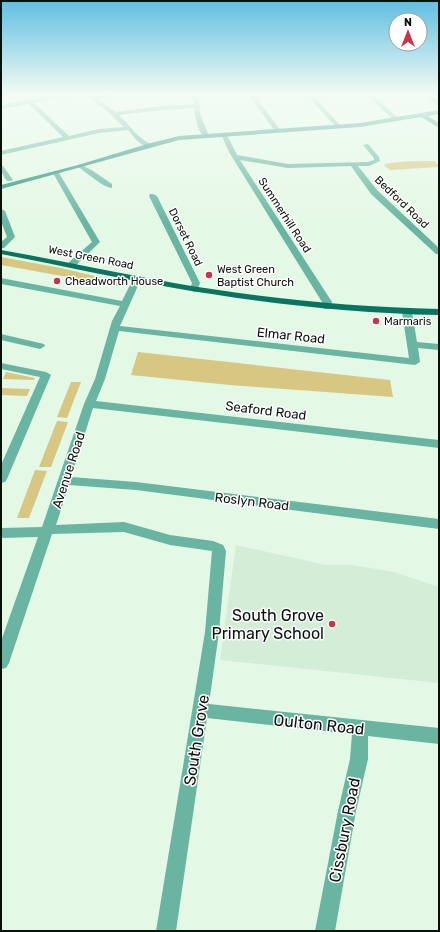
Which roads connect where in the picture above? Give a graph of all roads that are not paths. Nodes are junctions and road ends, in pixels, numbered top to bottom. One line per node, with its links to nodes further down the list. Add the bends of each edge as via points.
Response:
1 (74, 136): 5 (street)
2 (136, 136): 6 (street, via 139,141)
3 (200, 136): 6 (main road)
4 (225, 136): 9 (street, Summerhill Road)
5 (67, 138): 8 (street)
6 (149, 145): 11 (main road)
7 (366, 145): 10 (street, via 377,161)
8 (1, 153)
9 (235, 157): 10 (street, via 288,166); 27 (street, Summerhill Road, via 327,302)
10 (353, 165): 21 (street, Bedford Road, via 374,192)
11 (80, 166): 13 (main road); 15 (street)
12 (1, 167): 14 (street)
13 (56, 173): 16 (main road); 22 (street, via 96,242)
14 (10, 180)
15 (109, 186)
16 (1, 187)
17 (153, 196): 25 (street, Dorset Road, via 196,284)
18 (1, 211): 19 (street, via 11,237)
19 (1, 246)
20 (1, 252): 22 (main road, West Green Road)
21 (439, 252)
22 (71, 265): 23 (main road, West Green Road)
23 (137, 279): 25 (main road, West Green Road); 26 (street, Avenue Road)
24 (1, 281): 26 (street)
25 (194, 289): 27 (main road, West Green Road)
26 (124, 304): 30 (street, Avenue Road)
27 (327, 307): 28 (main road, West Green Road)
28 (407, 312): 29 (main road, West Green Road); 32 (street, Elmar Road)
29 (439, 312)
30 (115, 328): 32 (street, Elmar Road, via 415,362); 36 (street, Avenue Road, via 100,379)
31 (1, 336): 33 (street)
32 (413, 345): 34 (street)
33 (40, 346)
34 (439, 346)
35 (1, 366): 38 (street, via 46,375)
36 (89, 404): 37 (street, Seaford Road); 39 (street, Avenue Road)
37 (439, 444)
38 (1, 479)
39 (64, 481): 40 (street, Roslyn Road, via 136,486); 41 (street, Avenue Road)
40 (439, 524)
41 (47, 531): 42 (street); 43 (street, Avenue Road); 44 (street, South Grove, via 124,527 170,540 218,548 214,609)
42 (1, 533)
43 (1, 663)
44 (200, 710): 45 (street, Oulton Road); 47 (street, South Grove)
45 (360, 728): 46 (street, Oulton Road); 48 (street, Cissbury Road, via 359,759)
46 (439, 736)
47 (166, 931)
48 (325, 931)

